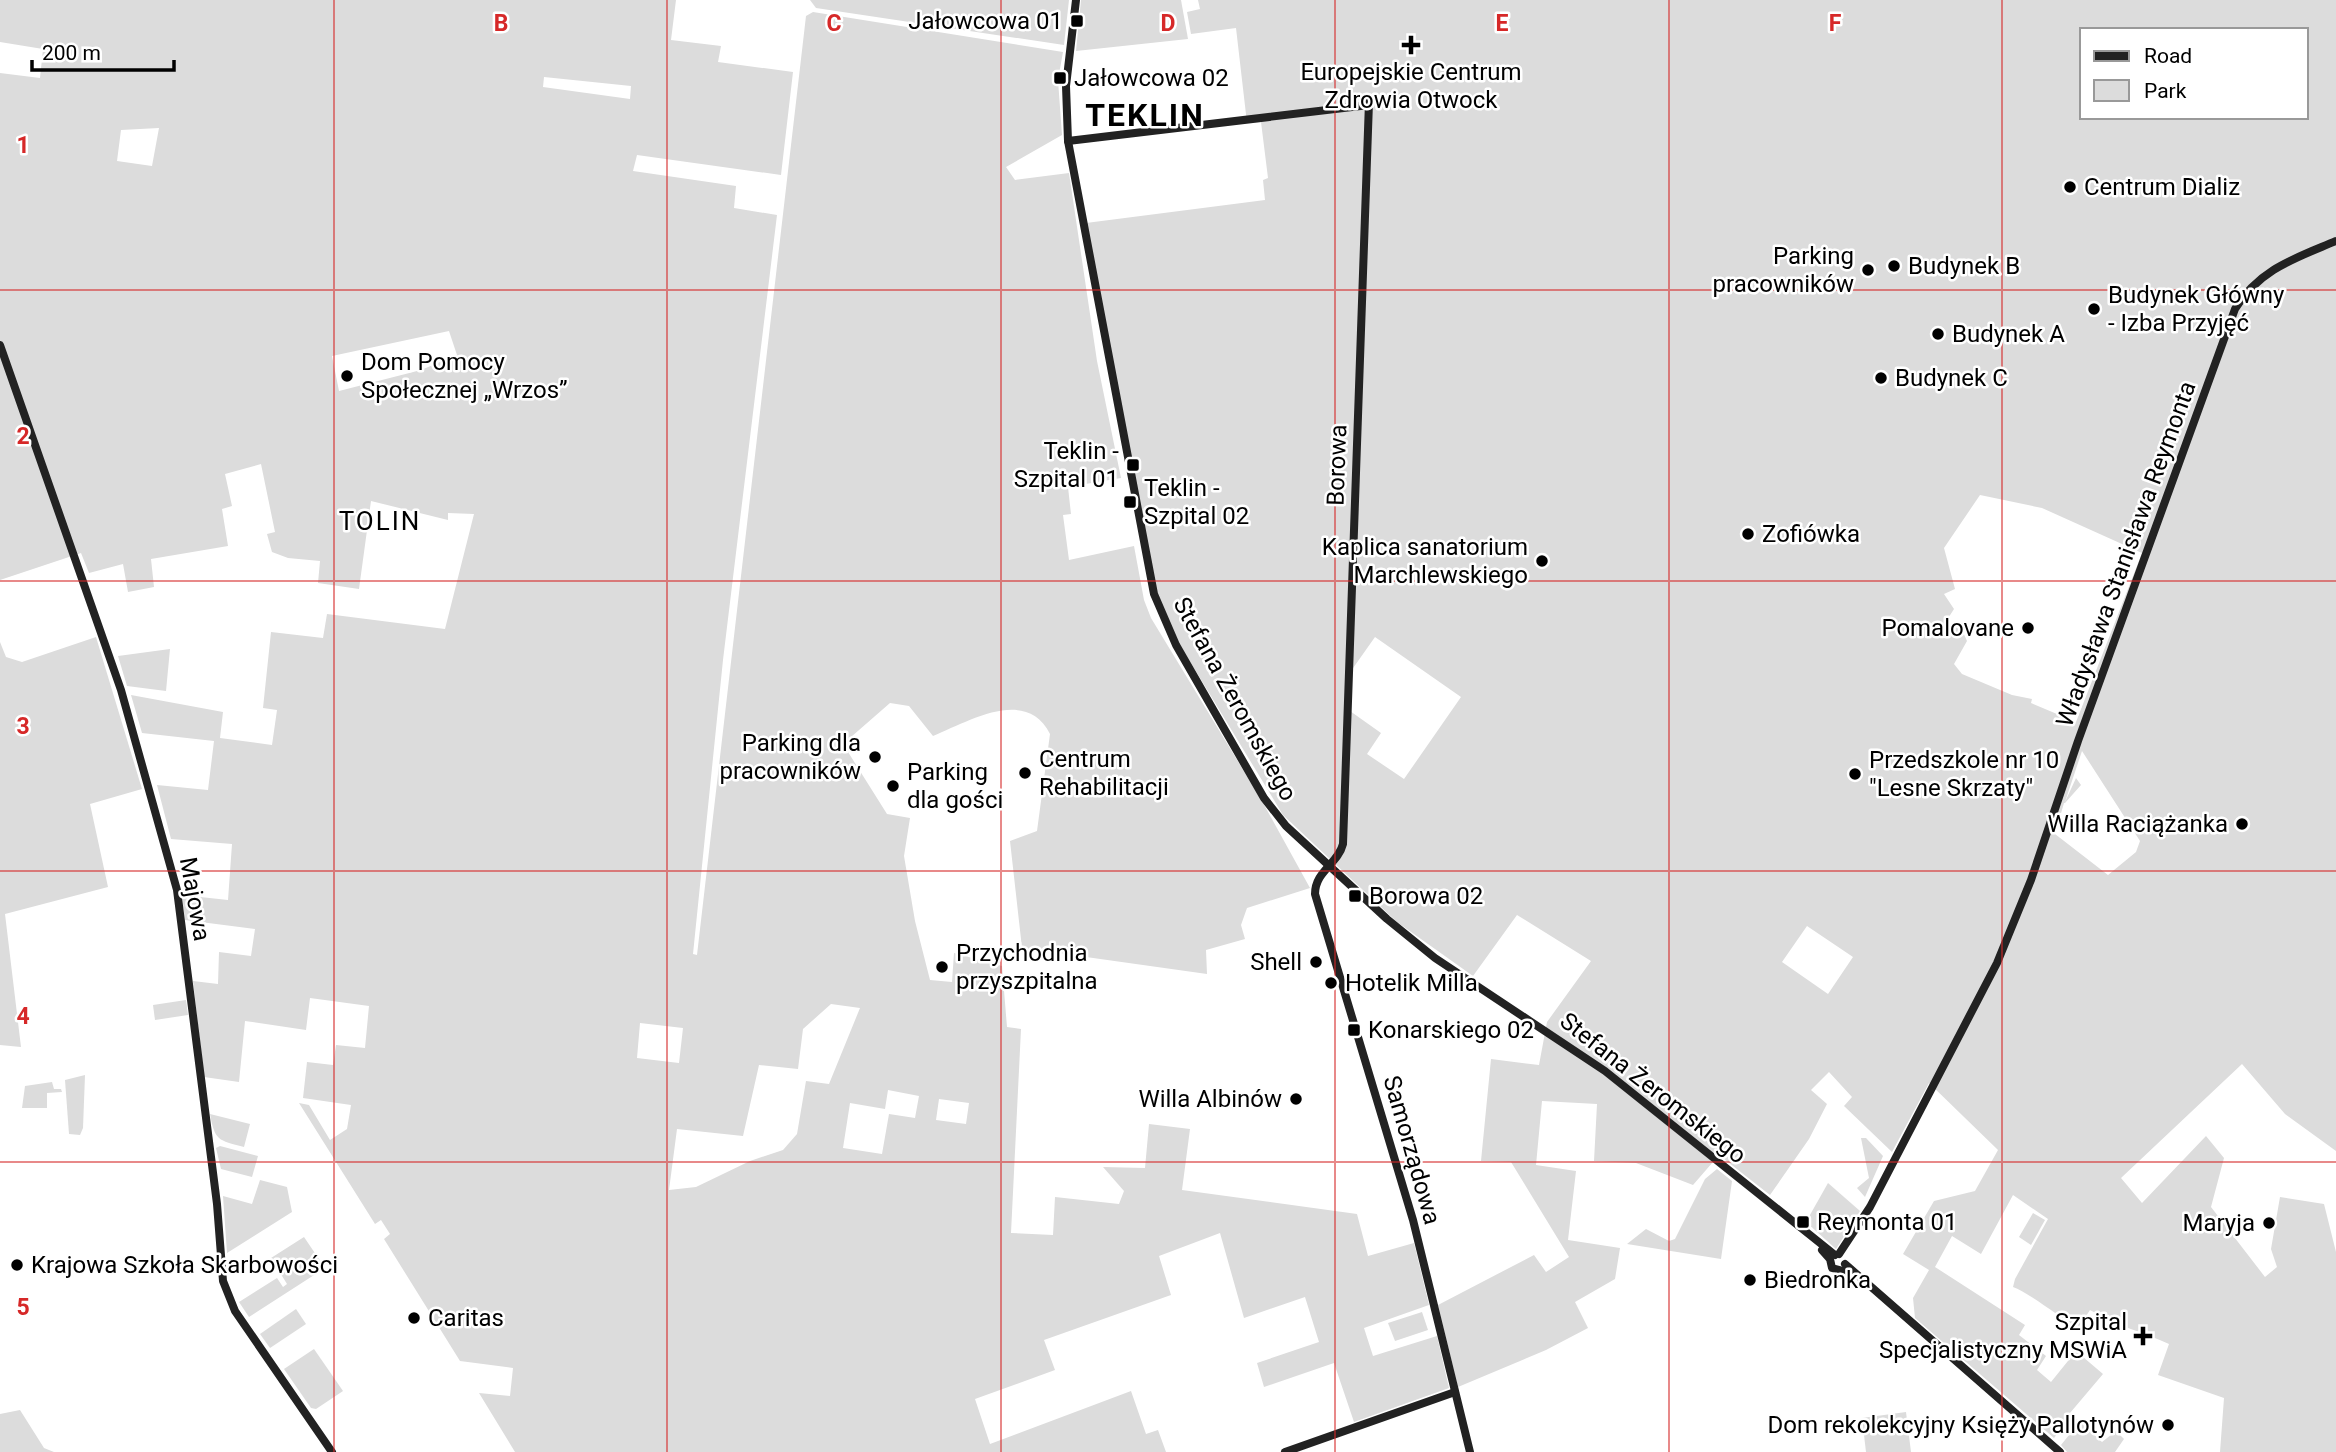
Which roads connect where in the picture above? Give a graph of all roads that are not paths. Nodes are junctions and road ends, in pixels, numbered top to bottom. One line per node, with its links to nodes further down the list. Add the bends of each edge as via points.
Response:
1 (1076, 0): 2 (street, Stefana Żeromskiego, via 1066,86)
2 (1068, 141): 5 (street, Stefana Żeromskiego, via 1154,594 1177,645 1264,798); 5 (street, Borowa, via 1369,103 1343,844)
3 (2336, 241): 6 (street, Władysława Stanisława Reymonta, via 2273,268 2243,296 2229,323 2007,939)
4 (0, 345): 8 (street, Majowa, via 121,690 177,890 218,1204 223,1281 235,1311)
5 (1329, 866): 6 (street, Stefana Żeromskiego, via 1435,958 1605,1071); 7 (street, Samorządowa, via 1319,877 1315,894 1413,1220)
6 (1839, 1260): 11 (street, Stefana Żeromskiego)
7 (1455, 1392): 9 (street); 10 (street, Samorządowa)
8 (332, 1452)
9 (1285, 1452)
10 (1470, 1452)
11 (2060, 1452)

